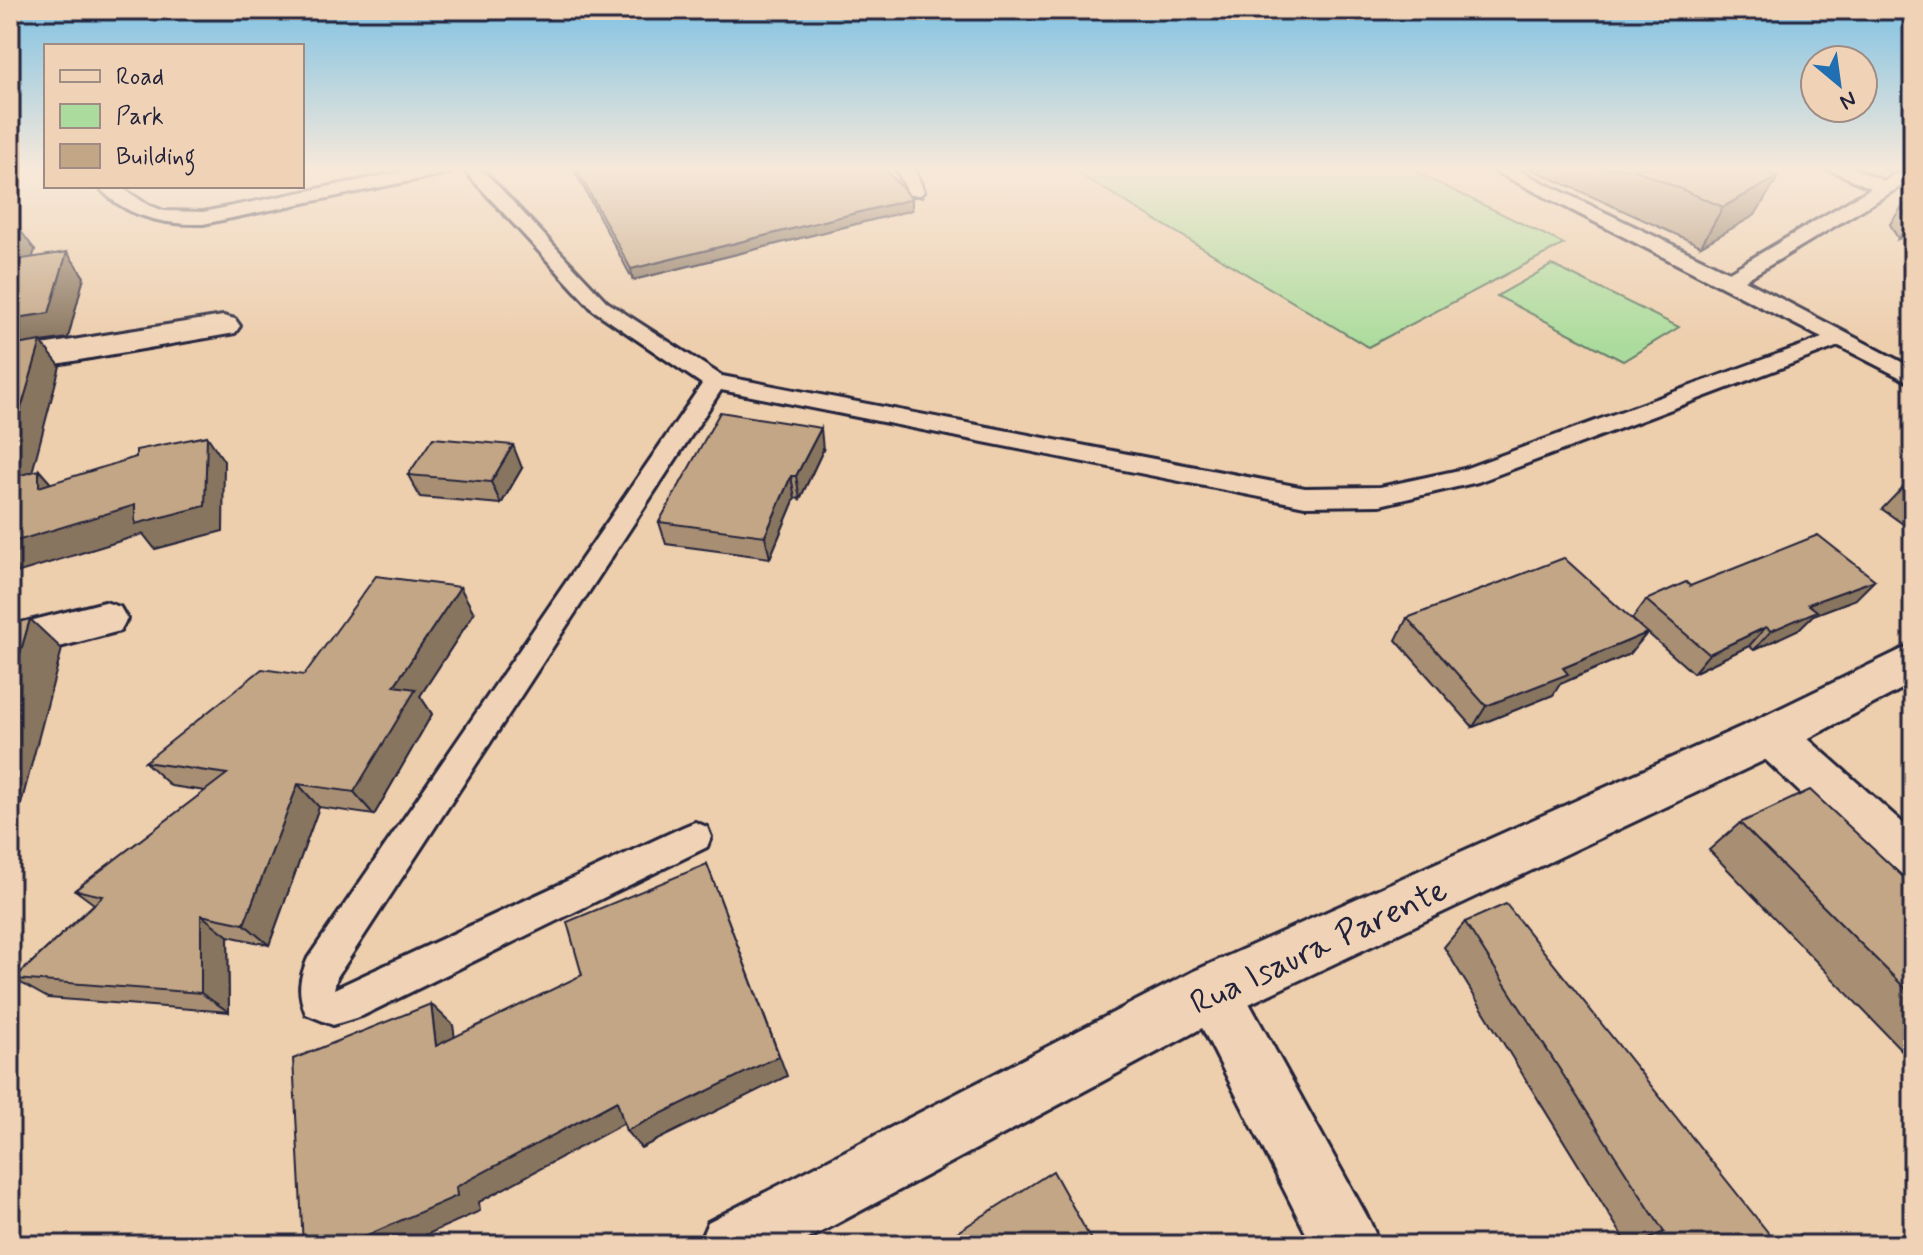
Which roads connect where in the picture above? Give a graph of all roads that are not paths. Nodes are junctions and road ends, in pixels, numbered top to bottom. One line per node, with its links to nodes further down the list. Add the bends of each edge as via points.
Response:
1 (526, 227): 9 (lane, via 600,306)
2 (1619, 227): 4 (lane)
3 (1818, 227): 4 (lane)
4 (1730, 280): 6 (lane)
5 (223, 326): 7 (street)
6 (1841, 338): 8 (lane); 9 (lane, via 1469,476 1380,496 1305,497)
7 (10, 361)
8 (1913, 377)
9 (715, 382): 14 (lane, via 321,970 319,1001 333,1007 349,1003)
10 (105, 619): 11 (street)
11 (10, 643)
12 (1913, 662): 13 (street, Rua Isaura Parente)
13 (1771, 735): 15 (street); 16 (street, Rua Isaura Parente)
14 (695, 837)
15 (1913, 865)
16 (1212, 992): 17 (street, Rua Isaura Parente); 18 (street)
17 (731, 1245)
18 (1347, 1245)

